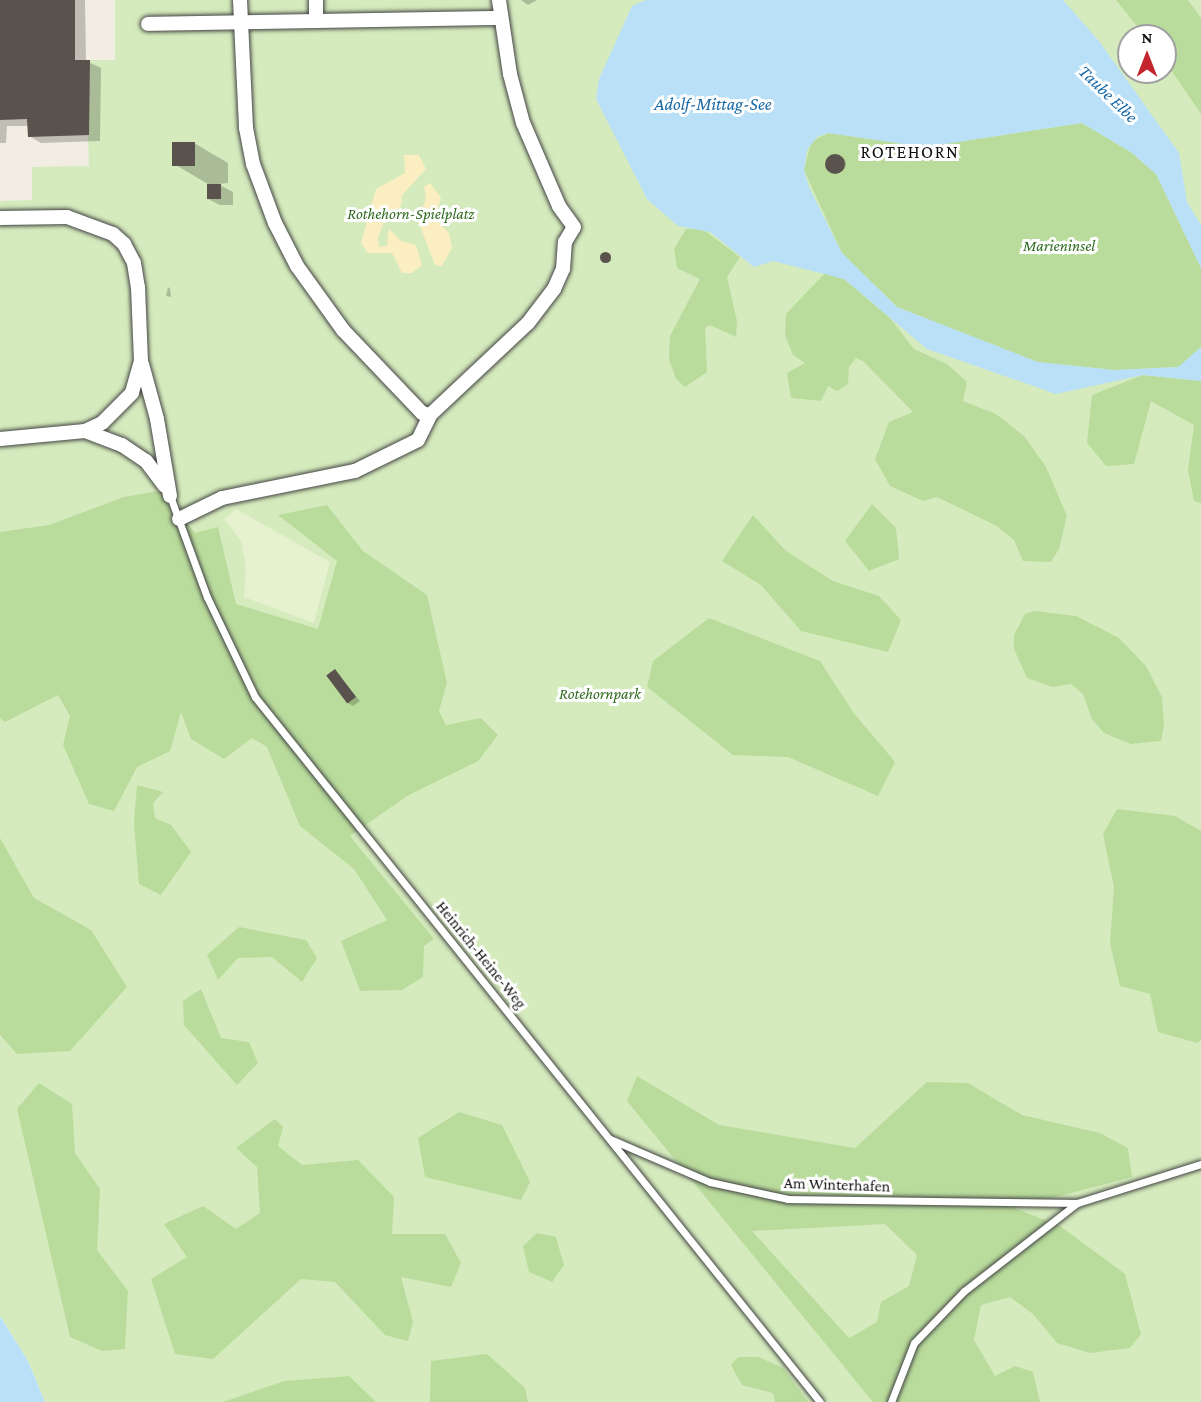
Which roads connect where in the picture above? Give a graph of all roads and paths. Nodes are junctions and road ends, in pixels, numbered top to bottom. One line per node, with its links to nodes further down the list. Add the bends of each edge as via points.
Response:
1 (240, 0): 6 (street)
2 (316, 0): 5 (street)
3 (499, 0): 4 (street)
4 (500, 18): 5 (street); 10 (street, via 523,123 559,206 574,227 565,242 559,281 538,311)
5 (316, 21): 6 (street)
6 (241, 22): 7 (street); 10 (street, via 250,153 283,241 343,330 422,412)
7 (148, 24)
8 (0, 218): 9 (street, via 67,217 113,234 124,244 134,262 137,279)
9 (141, 361): 11 (street, via 126,400 102,423); 13 (street, Heinrich-Heine-Weg, via 157,419)
10 (430, 415): 14 (street, via 418,440 356,471 222,498)
11 (85, 431): 12 (street); 13 (street, Heinrich-Heine-Weg, via 122,445 147,461 162,478)
12 (0, 439)
13 (170, 496): 14 (lane, Heinrich-Heine-Weg)
14 (178, 519): 15 (lane, Heinrich-Heine-Weg, via 207,597 255,697)
15 (608, 1137): 17 (lane, Am Winterhafen, via 710,1182 788,1199); 18 (lane, Heinrich-Heine-Weg)
16 (1201, 1164): 17 (lane, Am Winterhafen)
17 (1077, 1203): 19 (lane, Am Winterhafen, via 964,1291 914,1343)
18 (820, 1402)
19 (891, 1402)

